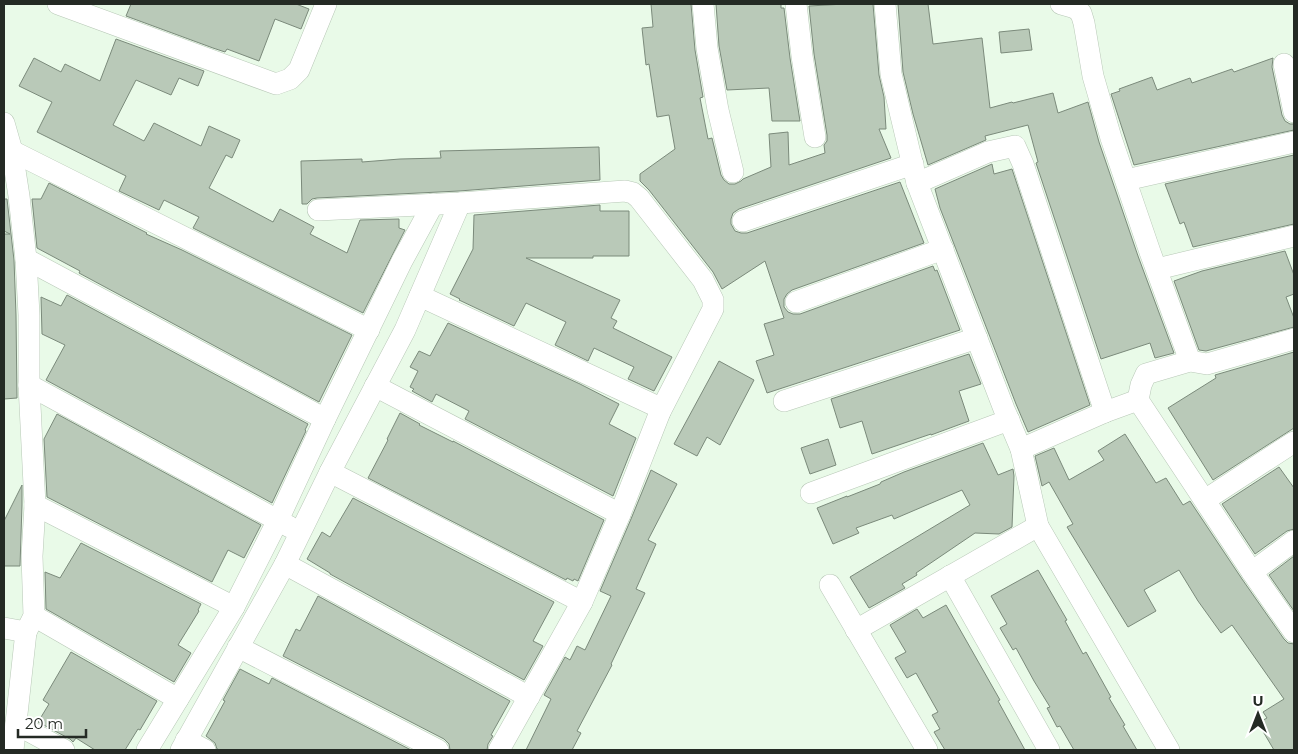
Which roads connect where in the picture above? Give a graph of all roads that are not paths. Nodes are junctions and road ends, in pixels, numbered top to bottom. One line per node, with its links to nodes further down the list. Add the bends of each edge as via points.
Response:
1 (58, 4): 2 (street, via 276,84 290,79 299,70)
2 (326, 4)
3 (703, 4): 13 (street, via 718,110)
4 (796, 4): 10 (street)
5 (885, 4): 14 (street, via 891,74)
6 (1061, 4): 15 (street, via 1081,13 1093,76 1110,138)
7 (1284, 64): 8 (street)
8 (1294, 112)
9 (4, 123): 12 (street)
10 (815, 137)
11 (1294, 142): 15 (street)
12 (12, 151): 22 (street); 26 (street)
13 (733, 172)
14 (915, 174): 19 (street); 21 (street); 35 (street, via 1016,146)
15 (1126, 180): 23 (street)
16 (460, 202): 17 (street); 24 (street); 34 (street, via 625,190 639,198 703,280 714,304)
17 (433, 204): 18 (street); 26 (street)
18 (318, 210)
19 (743, 221)
20 (1294, 236): 23 (street)
21 (943, 249): 25 (street); 27 (street)
22 (26, 259): 30 (street); 36 (street)
23 (1157, 269): 29 (street)
24 (420, 296): 31 (street); 34 (street, via 656,406)
25 (796, 302)
26 (369, 330): 36 (street)
27 (977, 338): 33 (street); 37 (street)
28 (1294, 339): 29 (street, via 1207,364)
29 (1190, 361): 32 (street, via 1146,374)
30 (29, 385): 43 (street); 45 (street)
31 (375, 386): 40 (street); 44 (street)
32 (1138, 400): 35 (street); 42 (street)
33 (784, 401)
34 (660, 412): 44 (street)
35 (1105, 412): 39 (street)
36 (325, 419): 45 (street)
37 (1010, 420): 39 (street); 41 (street)
38 (1294, 442): 42 (street)
39 (1021, 449): 46 (street)
40 (330, 472): 47 (street); 53 (street)
41 (811, 493)
42 (1205, 500): 50 (street)
43 (35, 505): 54 (street); 55 (street)
44 (620, 514): 53 (street)
45 (278, 520): 47 (street); 54 (street)
46 (1038, 526): 51 (street); 72 (street)
47 (301, 532): 49 (street)
48 (1294, 541): 50 (street)
49 (285, 564): 59 (street); 60 (street)
50 (1252, 572): 58 (street)
51 (950, 576): 57 (street); 71 (street)
52 (830, 585): 57 (street)
53 (582, 602): 60 (street)
54 (234, 607): 61 (street)
55 (30, 624): 56 (street); 61 (street); 62 (street)
56 (4, 628)
57 (856, 630): 70 (street)
58 (1294, 632)
59 (238, 647): 63 (street); 68 (street)
60 (529, 697): 69 (street)
61 (178, 699): 66 (street)
62 (16, 724): 64 (street); 65 (street)
63 (183, 745): 67 (street)
64 (13, 750)
65 (64, 750)
66 (147, 750)
67 (205, 750)
68 (438, 750)
69 (499, 750)
70 (927, 750)
71 (1049, 750)
72 (1169, 750)

